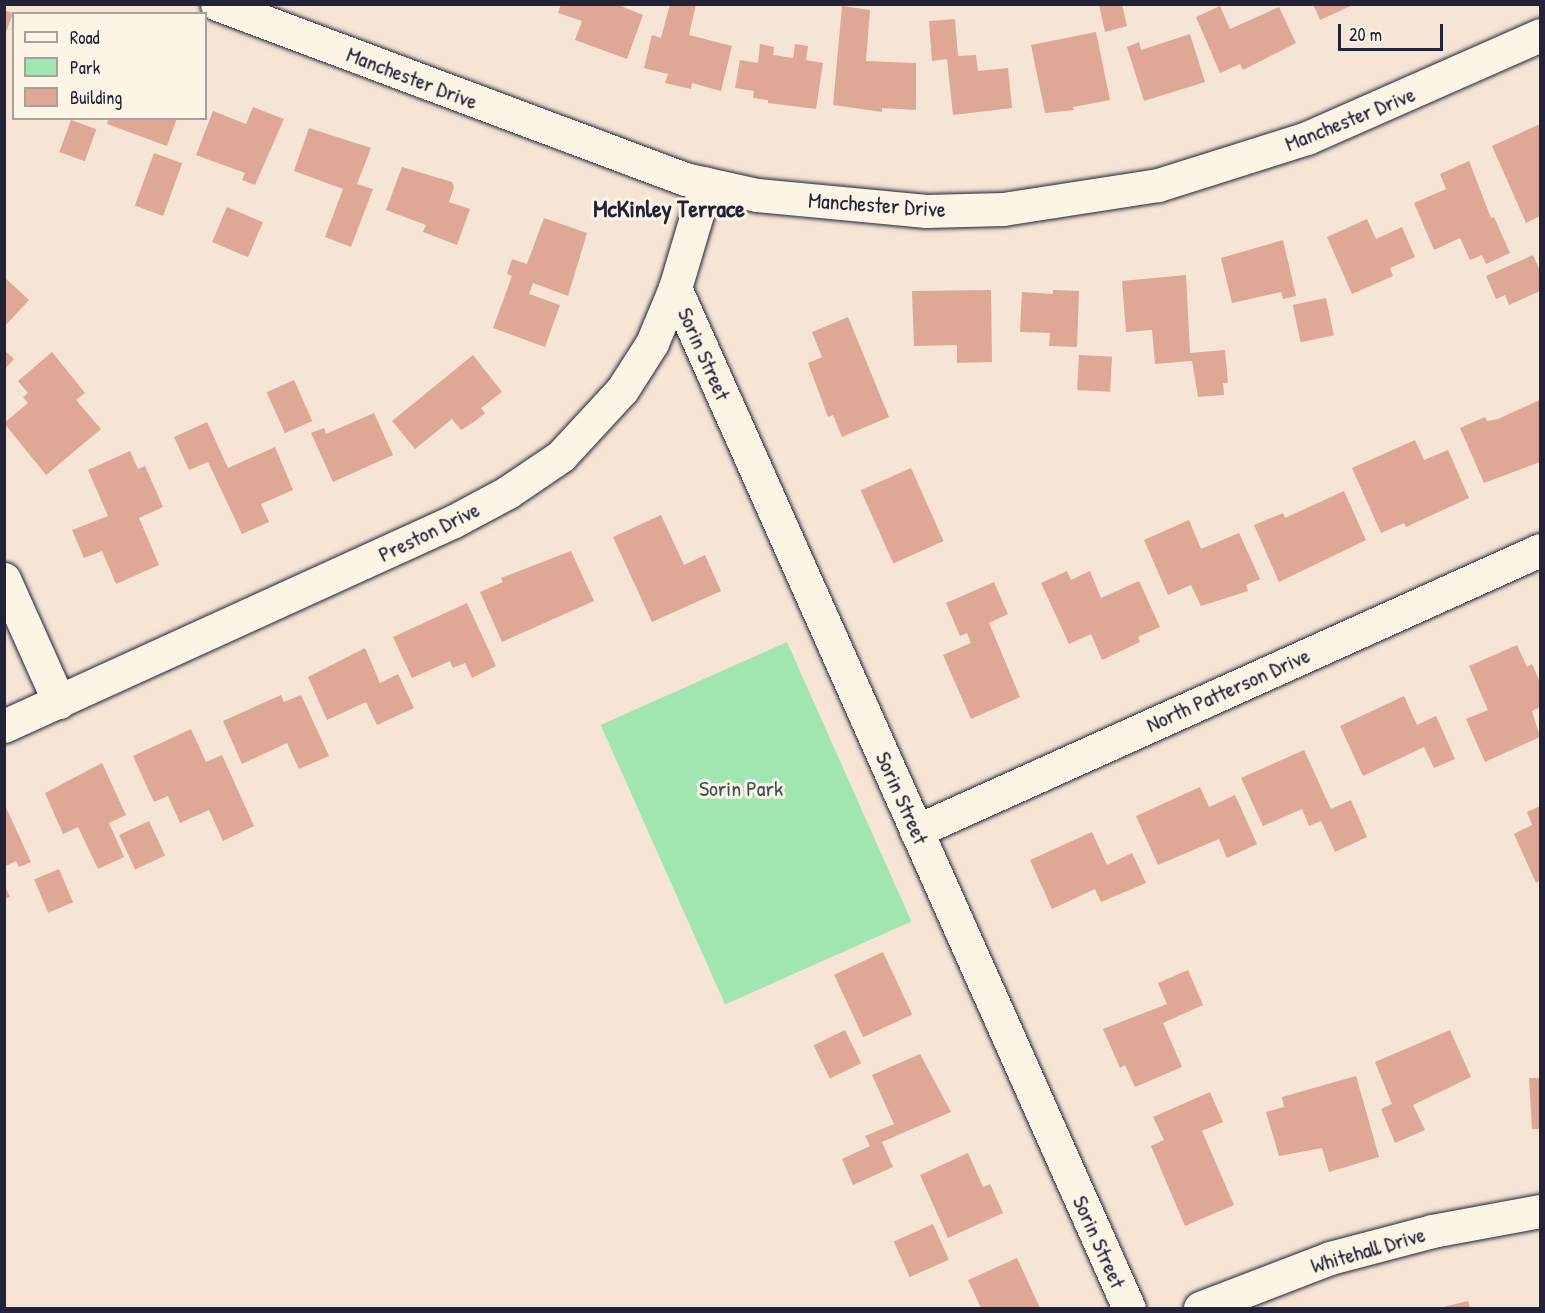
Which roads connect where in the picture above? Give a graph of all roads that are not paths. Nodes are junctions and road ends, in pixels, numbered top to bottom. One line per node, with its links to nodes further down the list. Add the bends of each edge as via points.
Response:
1 (217, 4): 3 (street, Manchester Drive, via 589,146)
2 (1540, 35): 3 (street, Manchester Drive, via 1307,138 1147,187 1003,209 926,212 811,202)
3 (706, 184): 4 (street, Preston Drive)
4 (675, 288): 7 (street, Preston Drive, via 652,343 622,390 561,456 508,492 361,566); 9 (street, Sorin Street)
5 (1540, 550): 9 (street, North Patterson Drive)
6 (4, 579): 7 (street)
7 (59, 702): 8 (street, Preston Drive)
8 (4, 726)
9 (916, 831): 11 (street, Sorin Street)
10 (1540, 1211): 12 (street, Whitehall Drive, via 1432,1231 1330,1258)
11 (1129, 1308)
12 (1200, 1308)

